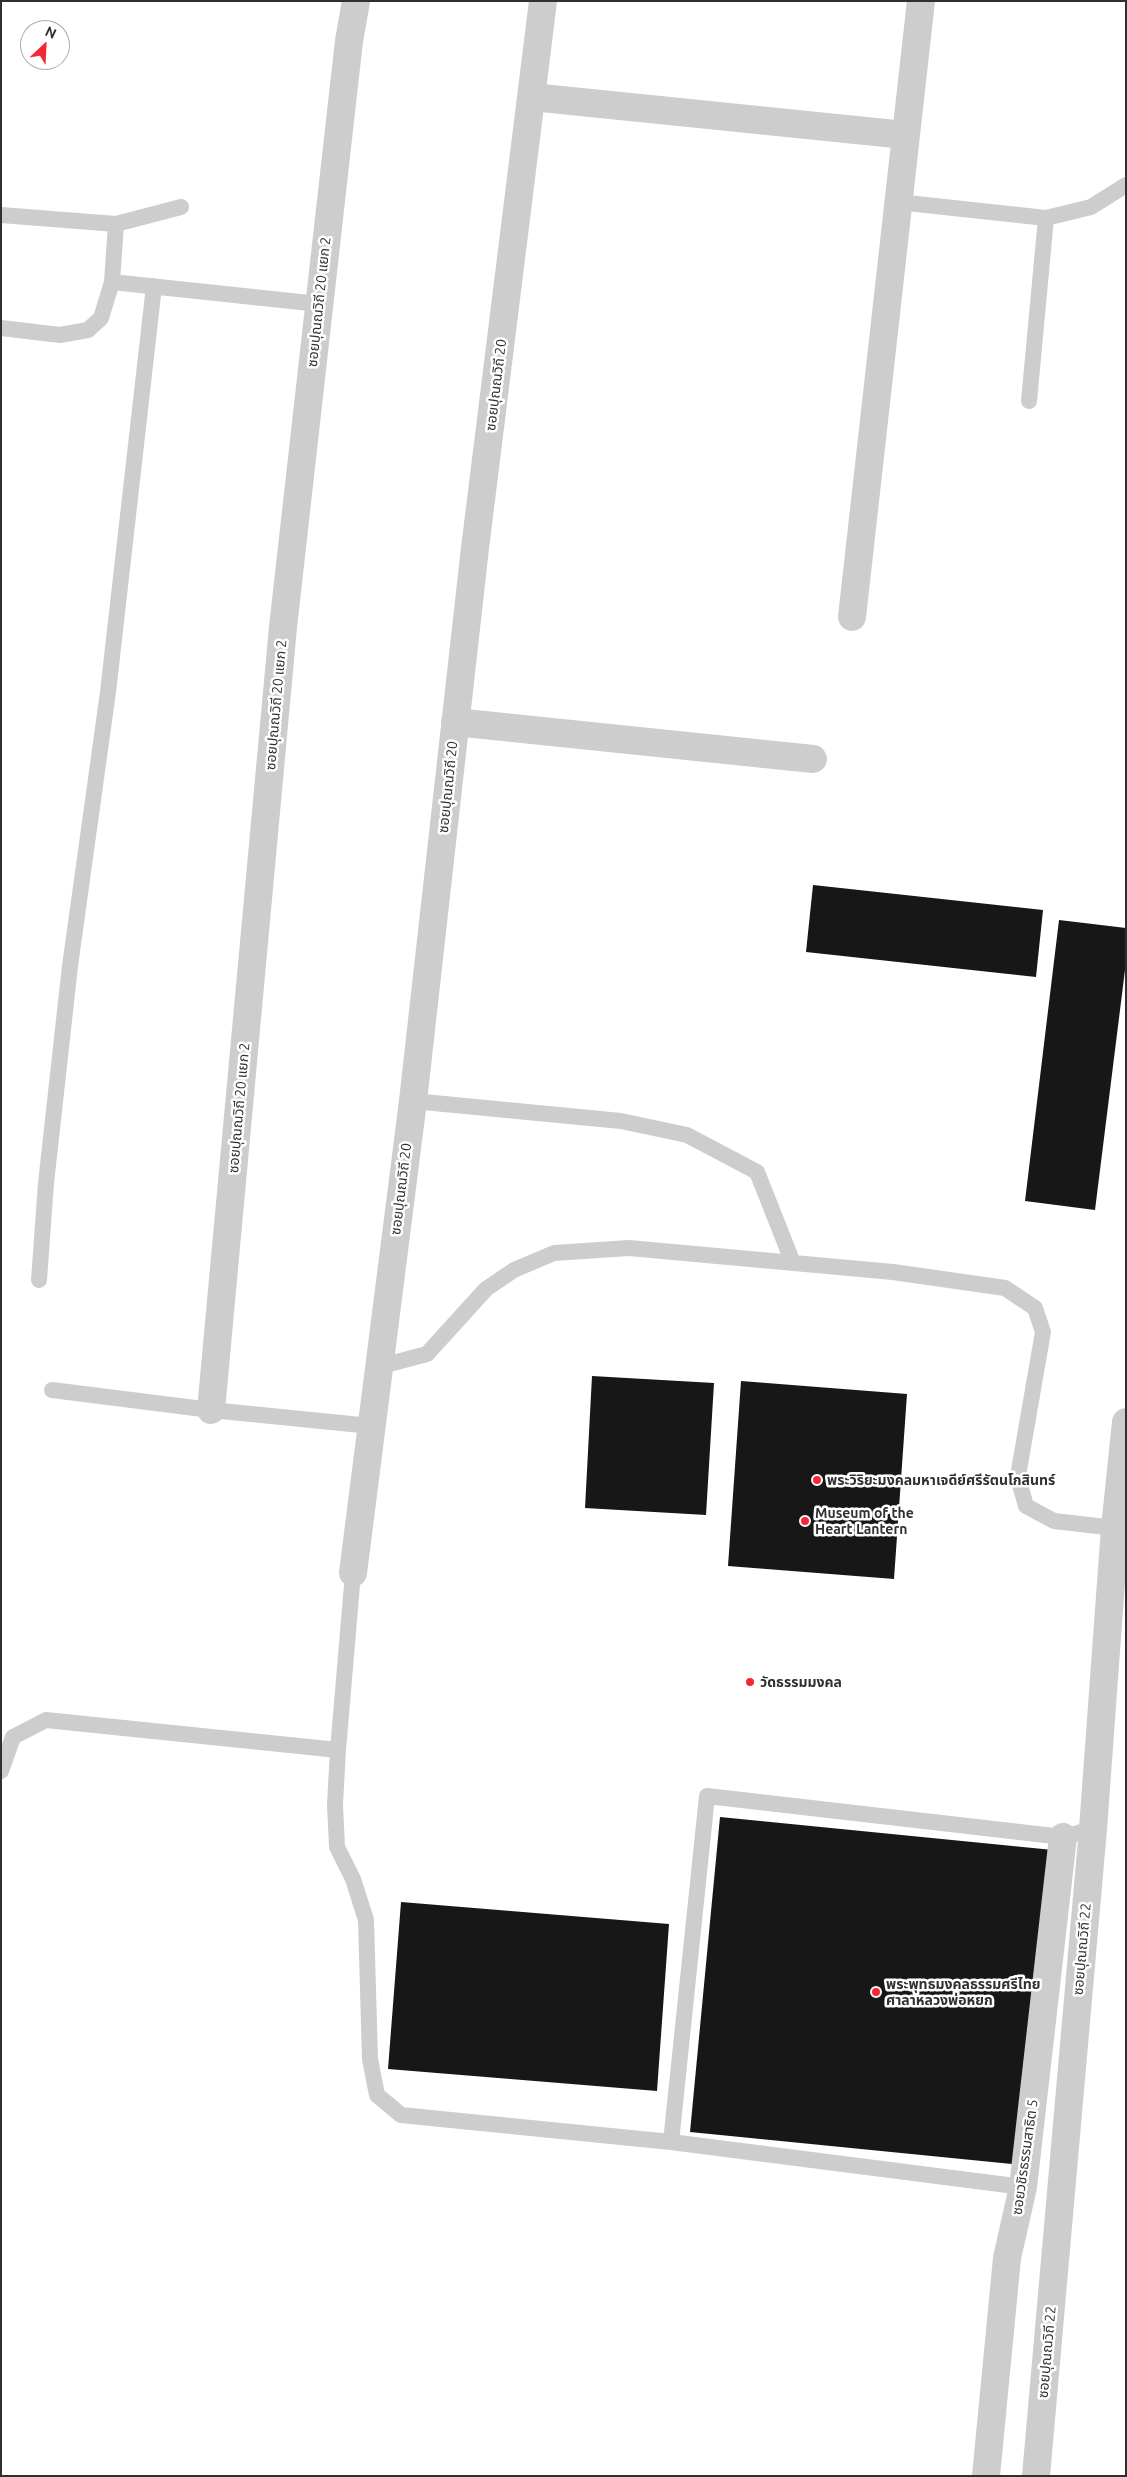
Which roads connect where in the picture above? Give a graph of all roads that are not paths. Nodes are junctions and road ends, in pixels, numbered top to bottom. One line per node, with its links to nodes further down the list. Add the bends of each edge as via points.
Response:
1 (356, 1): 14 (street, ซอยปุณณวิถี 20 แยก 2)
2 (543, 1): 4 (street, ซอยปุณณวิถี 20)
3 (920, 1): 5 (street)
4 (532, 97): 5 (street); 18 (street, ซอยปุณณวิถี 20)
5 (905, 135): 7 (street)
6 (1126, 185): 10 (lane, via 1091,207)
7 (898, 202): 10 (lane); 17 (street)
8 (180, 207): 11 (lane)
9 (1, 215): 11 (lane)
10 (1046, 218): 16 (lane)
11 (116, 224): 12 (lane)
12 (112, 282): 13 (lane); 15 (lane, via 101,318 88,330 60,335)
13 (154, 286): 14 (lane); 22 (lane, via 108,692 70,966 46,1183)
14 (319, 304): 25 (street, ซอยปุณณวิถี 20 แยก 2, via 283,627)
15 (1, 328)
16 (1029, 401)
17 (852, 617)
18 (455, 722): 19 (street); 20 (street, ซอยปุณณวิถี 20)
19 (813, 759)
20 (412, 1102): 21 (lane, via 620,1122 686,1135 757,1172); 23 (street, ซอยปุณณวิถี 20)
21 (793, 1263): 23 (lane, via 629,1248 554,1253 514,1270 486,1289 428,1354); 28 (lane, via 893,1272 1005,1288 1035,1308 1043,1332 1019,1470 1026,1506 1054,1521)
22 (39, 1280)
23 (378, 1368): 27 (street, ซอยปุณณวิถี 20)
24 (52, 1390): 25 (lane)
25 (212, 1410): 27 (lane)
26 (1126, 1422): 28 (street, ซอยปุณณวิถี 22)
27 (371, 1426): 29 (street, ซอยปุณณวิถี 20)
28 (1115, 1528): 32 (street, ซอยปุณณวิถี 22)
29 (353, 1573): 30 (lane)
30 (338, 1750): 31 (lane, via 46,1720 13,1737); 34 (lane, via 337,1847 353,1879 366,1920 370,2059 376,2095 401,2116)
31 (1, 1771)
32 (1093, 1829): 33 (lane); 37 (street, ซอยปุณณวิถี 22)
33 (1063, 1838): 34 (lane, via 707,1796); 35 (street, ซอยวชิรธรรมสาธิต 5)
34 (671, 2142): 35 (lane)
35 (1023, 2187): 36 (street, ซอยวชิรธรรมสาธิต 5, via 1007,2258)
36 (986, 2476)
37 (1036, 2476)

